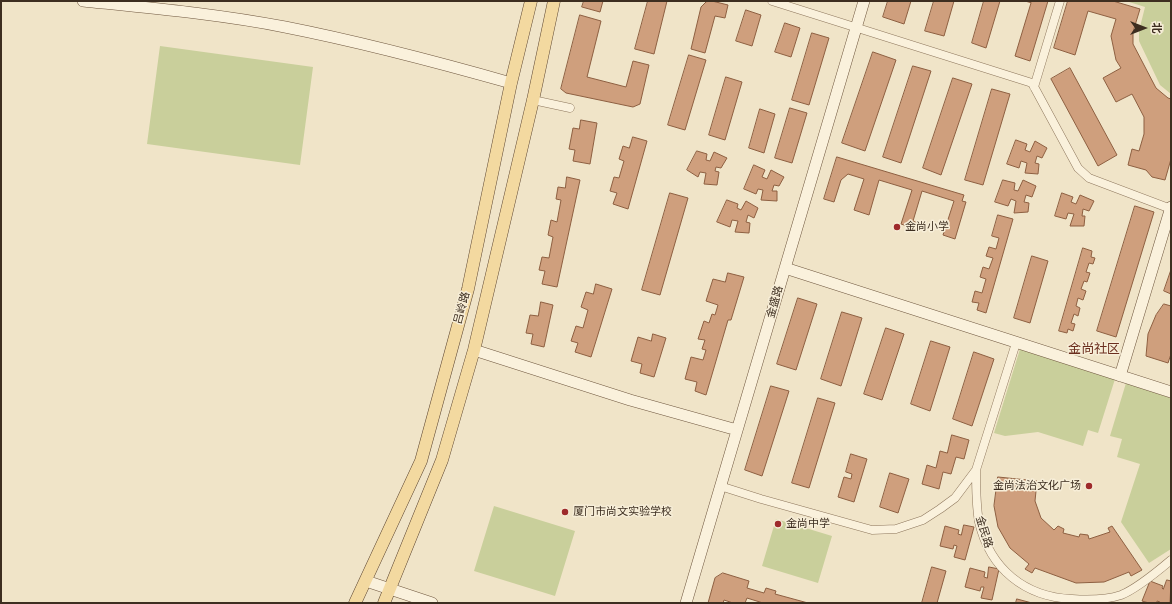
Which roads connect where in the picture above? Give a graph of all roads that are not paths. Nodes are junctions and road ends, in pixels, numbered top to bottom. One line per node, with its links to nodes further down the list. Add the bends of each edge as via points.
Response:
1 (83, 1): 8 (street, via 193,12 284,26 446,64)
2 (531, 1): 8 (main road, 吕岭路)
3 (554, 1): 10 (main road, 吕岭路)
4 (772, 1): 7 (street)
5 (864, 1): 7 (street, 金盛路)
6 (1060, 1): 9 (street)
7 (856, 27): 9 (street, via 1032,83); 13 (street, 金盛路)
8 (512, 83): 22 (main road, 吕岭路, via 468,289 421,461)
9 (1034, 87): 12 (street, via 1078,168 1089,178)
10 (533, 100): 11 (street); 15 (main road, 吕岭路)
11 (570, 108)
12 (1171, 209): 16 (street)
13 (784, 268): 14 (street); 18 (street, 金盛路)
14 (1016, 343): 16 (street); 19 (street, 金民路)
15 (474, 350): 18 (street, via 630,400); 23 (main road, 吕岭路, via 442,460)
16 (1120, 376): 17 (street)
17 (1171, 392)
18 (737, 430): 20 (street, 金盛路)
19 (976, 470): 20 (street, 金民路, via 955,498 923,520 896,529 872,530); 24 (street, 金民路, via 980,522 988,548 999,565 1014,580)
20 (720, 486): 28 (street, 金盛路)
21 (1171, 560): 24 (street, 金民路, via 1121,595 1091,600)
22 (366, 581): 23 (street); 25 (main road, 吕岭路)
23 (390, 589): 26 (main road, 吕岭路); 27 (street)
24 (1050, 600)
25 (355, 603)
26 (384, 603)
27 (432, 603)
28 (686, 603)

